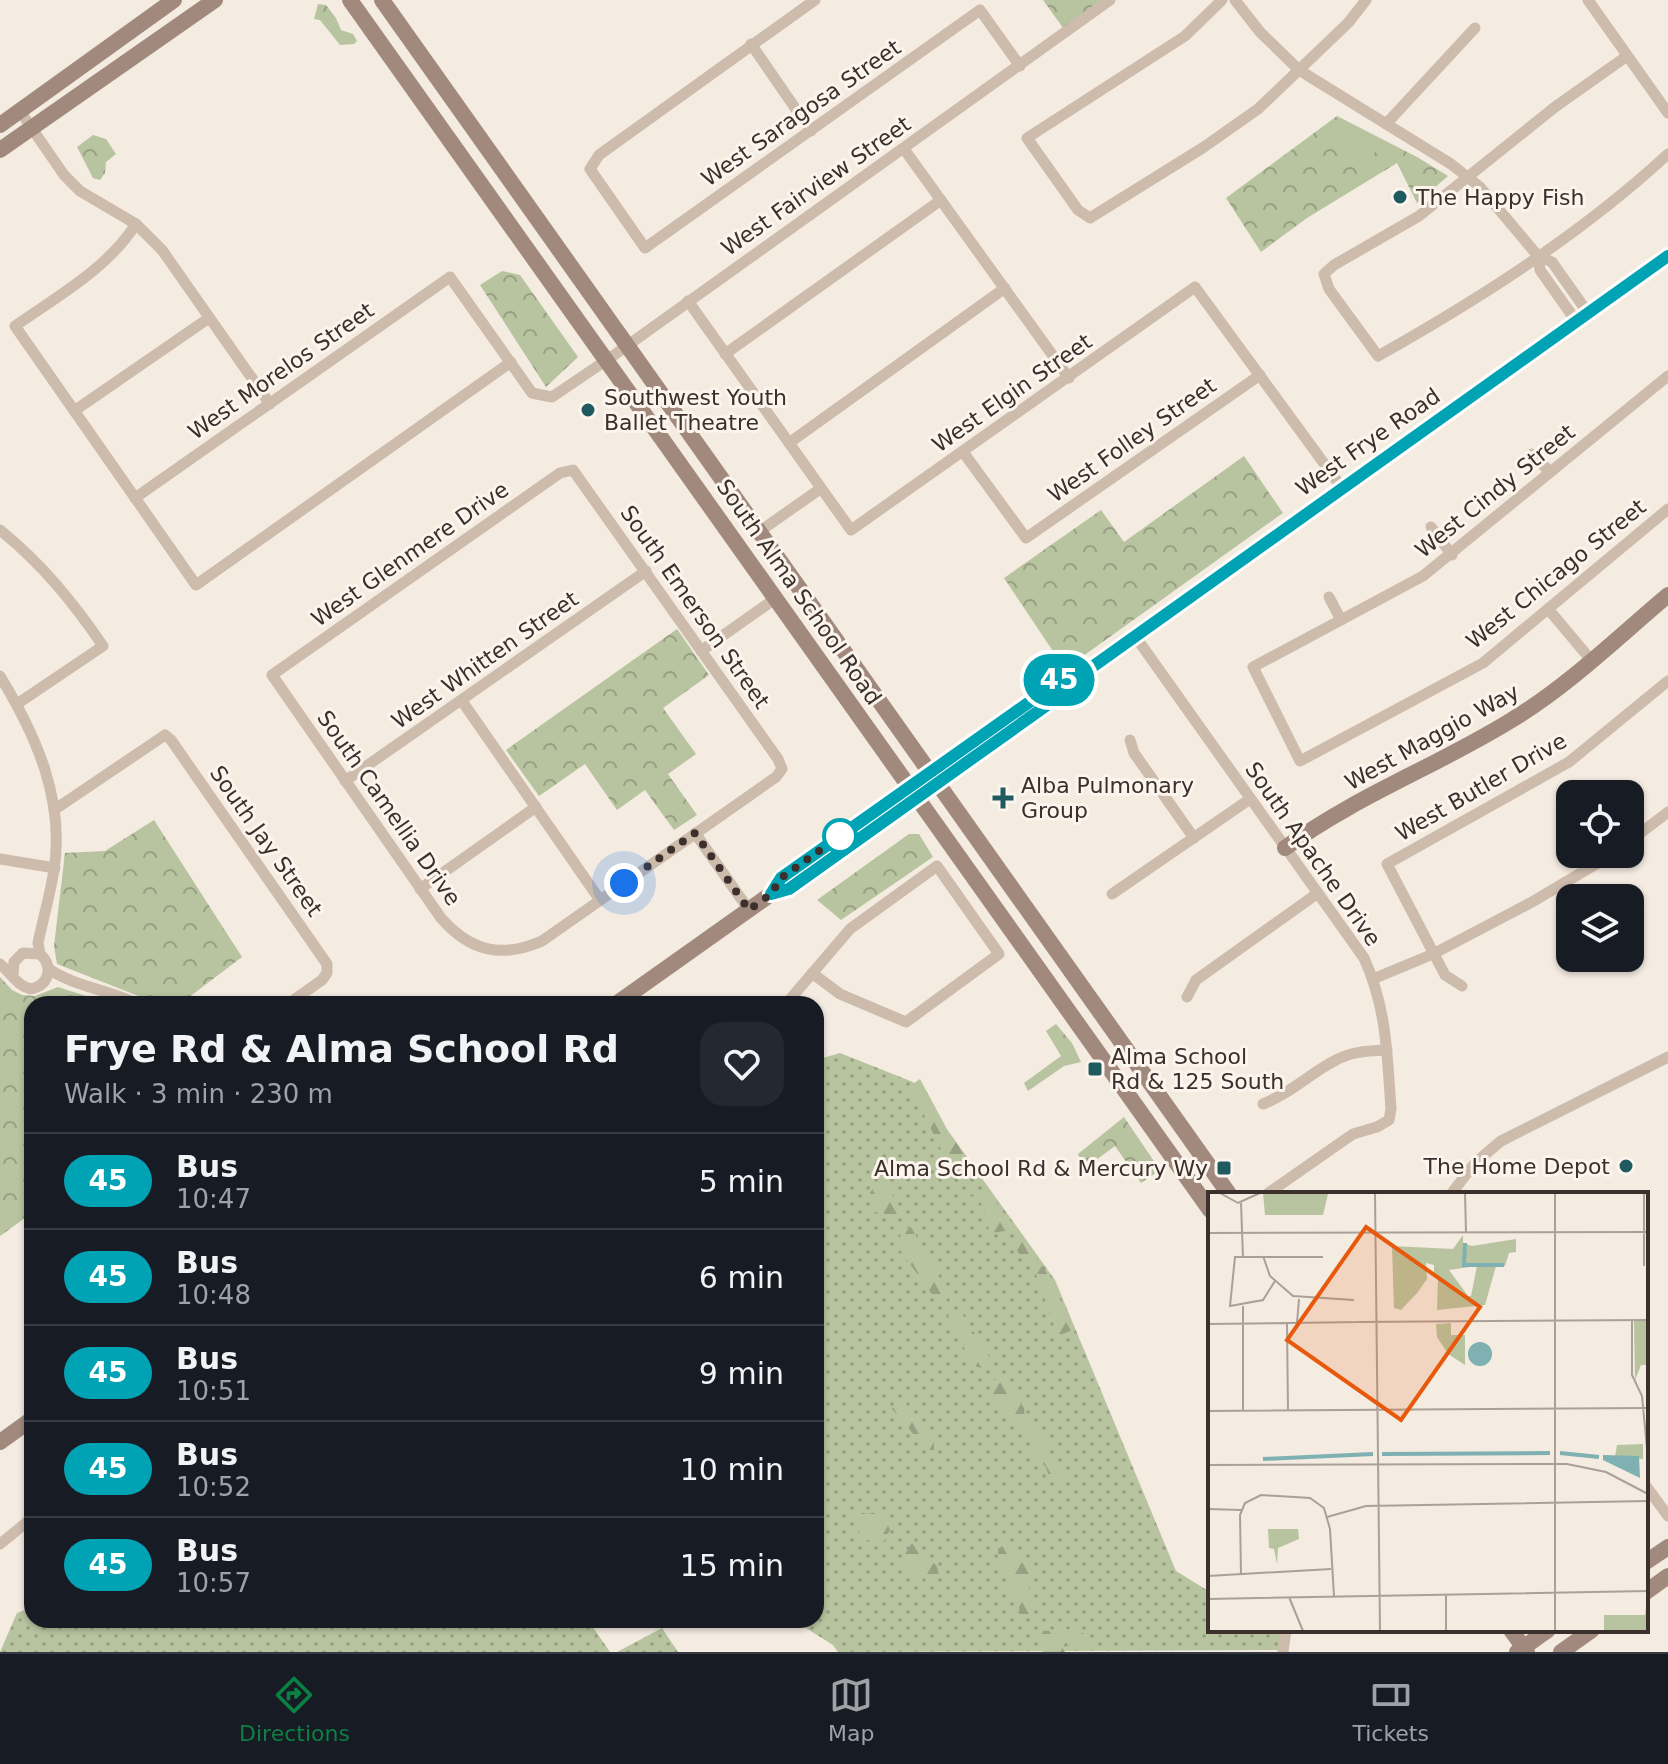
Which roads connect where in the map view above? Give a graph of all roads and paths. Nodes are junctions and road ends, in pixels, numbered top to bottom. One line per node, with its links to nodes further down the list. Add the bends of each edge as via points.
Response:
1 (174, 0): 16 (main road)
2 (215, 0): 20 (main road)
3 (350, 0): 36 (main road, South Alma School Road)
4 (382, 0): 34 (main road, South Alma School Road)
5 (815, 0): 12 (street)
6 (1110, 0): 14 (street, West Fairview Street)
7 (1222, 0): 15 (street, via 1185,36 1027,138 1078,210 1090,218 1237,126)
8 (1235, 0): 15 (street)
9 (1366, 0): 15 (street)
10 (1588, 0): 13 (street)
11 (1475, 28): 18 (street)
12 (751, 44): 21 (street); 21 (street, West Saragosa Street, via 599,155 590,169 645,248)
13 (1627, 56): 17 (street); 25 (street)
14 (1020, 66): 21 (street, West Saragosa Street, via 980,10); 22 (street, West Fairview Street)
15 (1299, 70): 18 (street)
16 (20, 111): 19 (main road); 20 (street)
17 (1668, 113)
18 (1386, 124): 25 (street)
19 (0, 125)
20 (31, 128): 23 (main road); 27 (street, via 80,191)
21 (811, 131)
22 (904, 149): 26 (street); 31 (street, West Fairview Street)
23 (0, 150)
24 (1668, 154): 28 (street)
25 (1468, 177): 28 (street); 28 (street, via 1419,216 1324,274 1329,289 1378,356 1464,308)
26 (941, 200): 30 (street); 35 (street)
27 (136, 224): 33 (street, via 162,250); 42 (street, via 98,268 15,326)
28 (1538, 256): 32 (street, via 1540,270)
29 (1668, 256): 32 (main road, West Frye Road)
30 (1005, 288): 40 (street); 43 (street)
31 (688, 301): 34 (street, West Fairview Street); 35 (street)
32 (1582, 317): 48 (main road, West Frye Road)
33 (209, 318): 41 (street); 42 (street)
34 (628, 345): 36 (street, West Fairview Street); 54 (main road, South Alma School Road)
35 (725, 354): 43 (street)
36 (606, 360): 37 (street, West Fairview Street, via 552,397 532,392); 59 (main road, South Alma School Road)
37 (511, 362): 41 (street, West Morelos Street, via 450,277); 50 (street, via 196,585)
38 (1260, 375): 40 (street, West Elgin Street, via 1195,287); 44 (street, West Folley Street, via 1026,538); 48 (street)
39 (1668, 376): 47 (street, West Cindy Street)
40 (1069, 378): 44 (street, West Elgin Street)
41 (270, 404): 50 (street, West Morelos Street)
42 (74, 411): 50 (street)
43 (789, 443): 49 (street)
44 (963, 452): 49 (street, West Elgin Street, via 851,530)
45 (1532, 454): 47 (street)
46 (573, 470): 56 (street, South Emerson Street); 66 (street, West Glenmere Drive, via 560,473)
47 (1550, 472): 55 (street, West Cindy Street)
48 (1342, 488): 62 (main road, West Frye Road)
49 (820, 489): 54 (street)
50 (135, 498)
51 (1668, 509): 60 (street, West Chicago Street)
52 (1431, 527): 55 (street)
53 (0, 530): 70 (street, via 46,571 103,646)
54 (760, 531): 72 (main road, South Alma School Road)
55 (1452, 555): 61 (street, West Cindy Street)
56 (646, 571): 63 (street, South Emerson Street); 69 (street, West Whitten Street)
57 (1668, 595): 64 (main road, West Maggio Way)
58 (1329, 597): 61 (street)
59 (776, 598): 63 (street); 74 (main road, South Alma School Road)
60 (1549, 610): 64 (street); 65 (street, West Chicago Street, via 1483,663 1300,761)
61 (1341, 620): 65 (street, West Cindy Street)
62 (1135, 636): 72 (main road, West Frye Road, via 1071,688); 75 (street, South Apache Drive)
63 (701, 651): 80 (street, South Emerson Street, via 782,769)
64 (1591, 660): 82 (main road, West Maggio Way, via 1510,721)
65 (1253, 667)
66 (272, 675): 73 (street, South Camellia Drive)
67 (0, 676): 70 (street)
68 (1668, 681): 92 (street, West Butler Drive, via 1569,762 1387,864)
69 (462, 701): 73 (street, West Whitten Street); 76 (street)
70 (17, 704): 77 (street, via 34,735)
71 (1130, 740): 81 (street)
72 (934, 778): 74 (main road, West Frye Road); 107 (main road, South Alma School Road)
73 (345, 781): 86 (street, South Camellia Drive)
74 (915, 792): 90 (main road, West Frye Road, via 781,878 771,894); 110 (main road, South Alma School Road)
75 (1250, 799): 81 (street); 82 (street, South Apache Drive)
76 (536, 807): 86 (street); 89 (street)
77 (54, 810): 84 (street); 100 (street, South Jay Street, via 165,735 327,964 322,980)
78 (1668, 812): 79 (street)
79 (1644, 830)
80 (695, 833): 89 (street); 90 (street)
81 (1194, 838): 88 (street)
82 (1285, 848): 87 (street, South Apache Drive)
83 (0, 859): 84 (street)
84 (55, 868): 91 (street)
85 (1589, 868): 92 (street)
86 (420, 889): 89 (street, South Camellia Drive, via 452,930 486,949 526,948)
87 (1318, 893): 97 (street, South Apache Drive); 103 (street, via 1196,980)
88 (1112, 894)
89 (600, 900)
90 (749, 910): 101 (main road, West Frye Road)
91 (36, 950): 94 (street, via 23,953); 96 (street)
92 (1433, 954): 97 (street); 98 (street, via 1445,975)
93 (0, 964): 94 (street)
94 (13, 968): 96 (street, via 24,988 36,988)
95 (812, 973): 95 (street, via 850,929 937,866 999,954 906,1022 840,994); 102 (street)
96 (51, 975): 99 (street)
97 (1373, 979): 104 (street, South Apache Drive)
98 (1462, 986)
99 (118, 996)
100 (299, 996)
101 (627, 996)
102 (793, 996)
103 (1187, 997)
104 (1387, 1050): 106 (street, via 1340,1057 1284,1096); 108 (street, South Apache Drive, via 1389,1120 1344,1140)
105 (1668, 1057): 109 (street, via 1501,1141)
106 (1263, 1104)
107 (1228, 1192)
108 (1270, 1192)
109 (1453, 1192)
110 (1208, 1207)
111 (24, 1425): 112 (main road)
112 (0, 1442)
113 (1648, 1489): 114 (street)
114 (1668, 1516)
115 (24, 1524): 116 (street)
116 (0, 1544)
117 (1668, 1547): 118 (main road)
118 (1648, 1561)
119 (1668, 1576): 120 (main road)
120 (1648, 1591)
121 (1286, 1632): 127 (street)
122 (1512, 1632): 126 (main road)
123 (1543, 1632): 126 (main road)
124 (1545, 1632): 128 (main road)
125 (1589, 1632): 128 (main road)
126 (1522, 1651)
127 (1283, 1652)
128 (1558, 1652)

